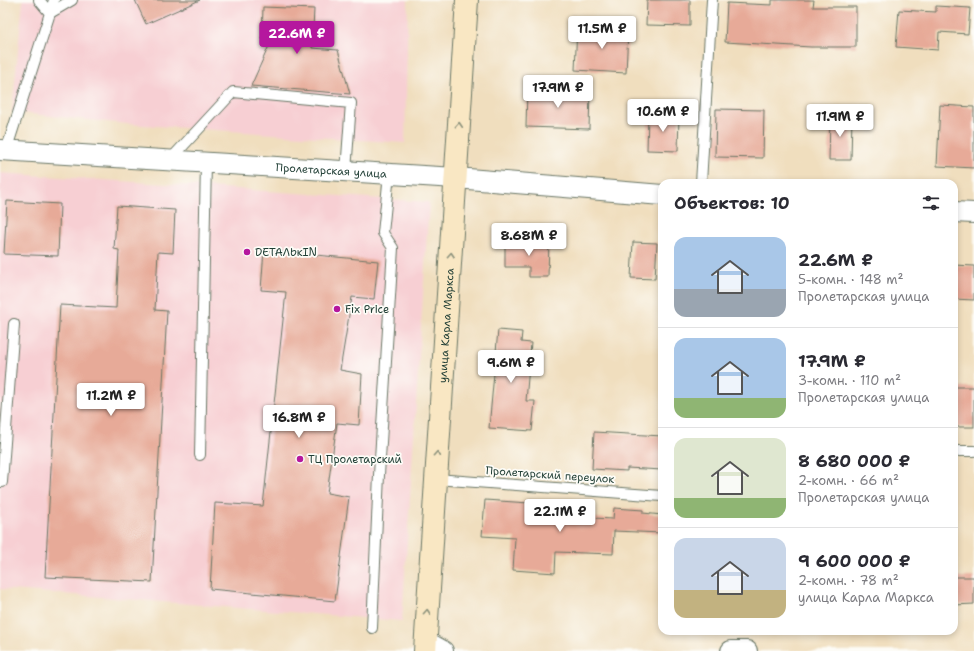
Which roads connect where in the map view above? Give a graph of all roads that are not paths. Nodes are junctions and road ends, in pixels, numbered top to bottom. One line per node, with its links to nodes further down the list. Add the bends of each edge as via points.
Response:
1 (39, 0): 6 (lane)
2 (54, 0): 6 (lane)
3 (72, 0): 6 (lane)
4 (467, 0): 12 (main road, улица Карла Маркса, one-way to 4)
5 (712, 0): 13 (lane)
6 (50, 13): 7 (lane)
7 (3, 151): 8 (street, Пролетарская улица)
8 (169, 161): 9 (street, Пролетарская улица); 10 (lane, via 233,92 351,103)
9 (206, 163): 10 (street, Пролетарская улица); 20 (lane)
10 (346, 171): 11 (street, Пролетарская улица)
11 (389, 174): 12 (street, Пролетарская улица); 24 (lane, via 383,234 393,248)
12 (456, 178): 14 (street, Пролетарская улица); 21 (main road, улица Карла Маркса, one-way to 12)
13 (701, 179)
14 (658, 195)
15 (958, 212): 16 (street)
16 (974, 213)
17 (14, 324): 22 (lane)
18 (958, 450): 19 (lane)
19 (974, 452)
20 (200, 455)
21 (436, 479): 23 (lane, Пролетарский переулок); 25 (main road, улица Карла Маркса, one-way to 21)
22 (0, 482)
23 (658, 496)
24 (372, 628)
25 (431, 648)
26 (731, 651): 27 (street)
27 (747, 651)

